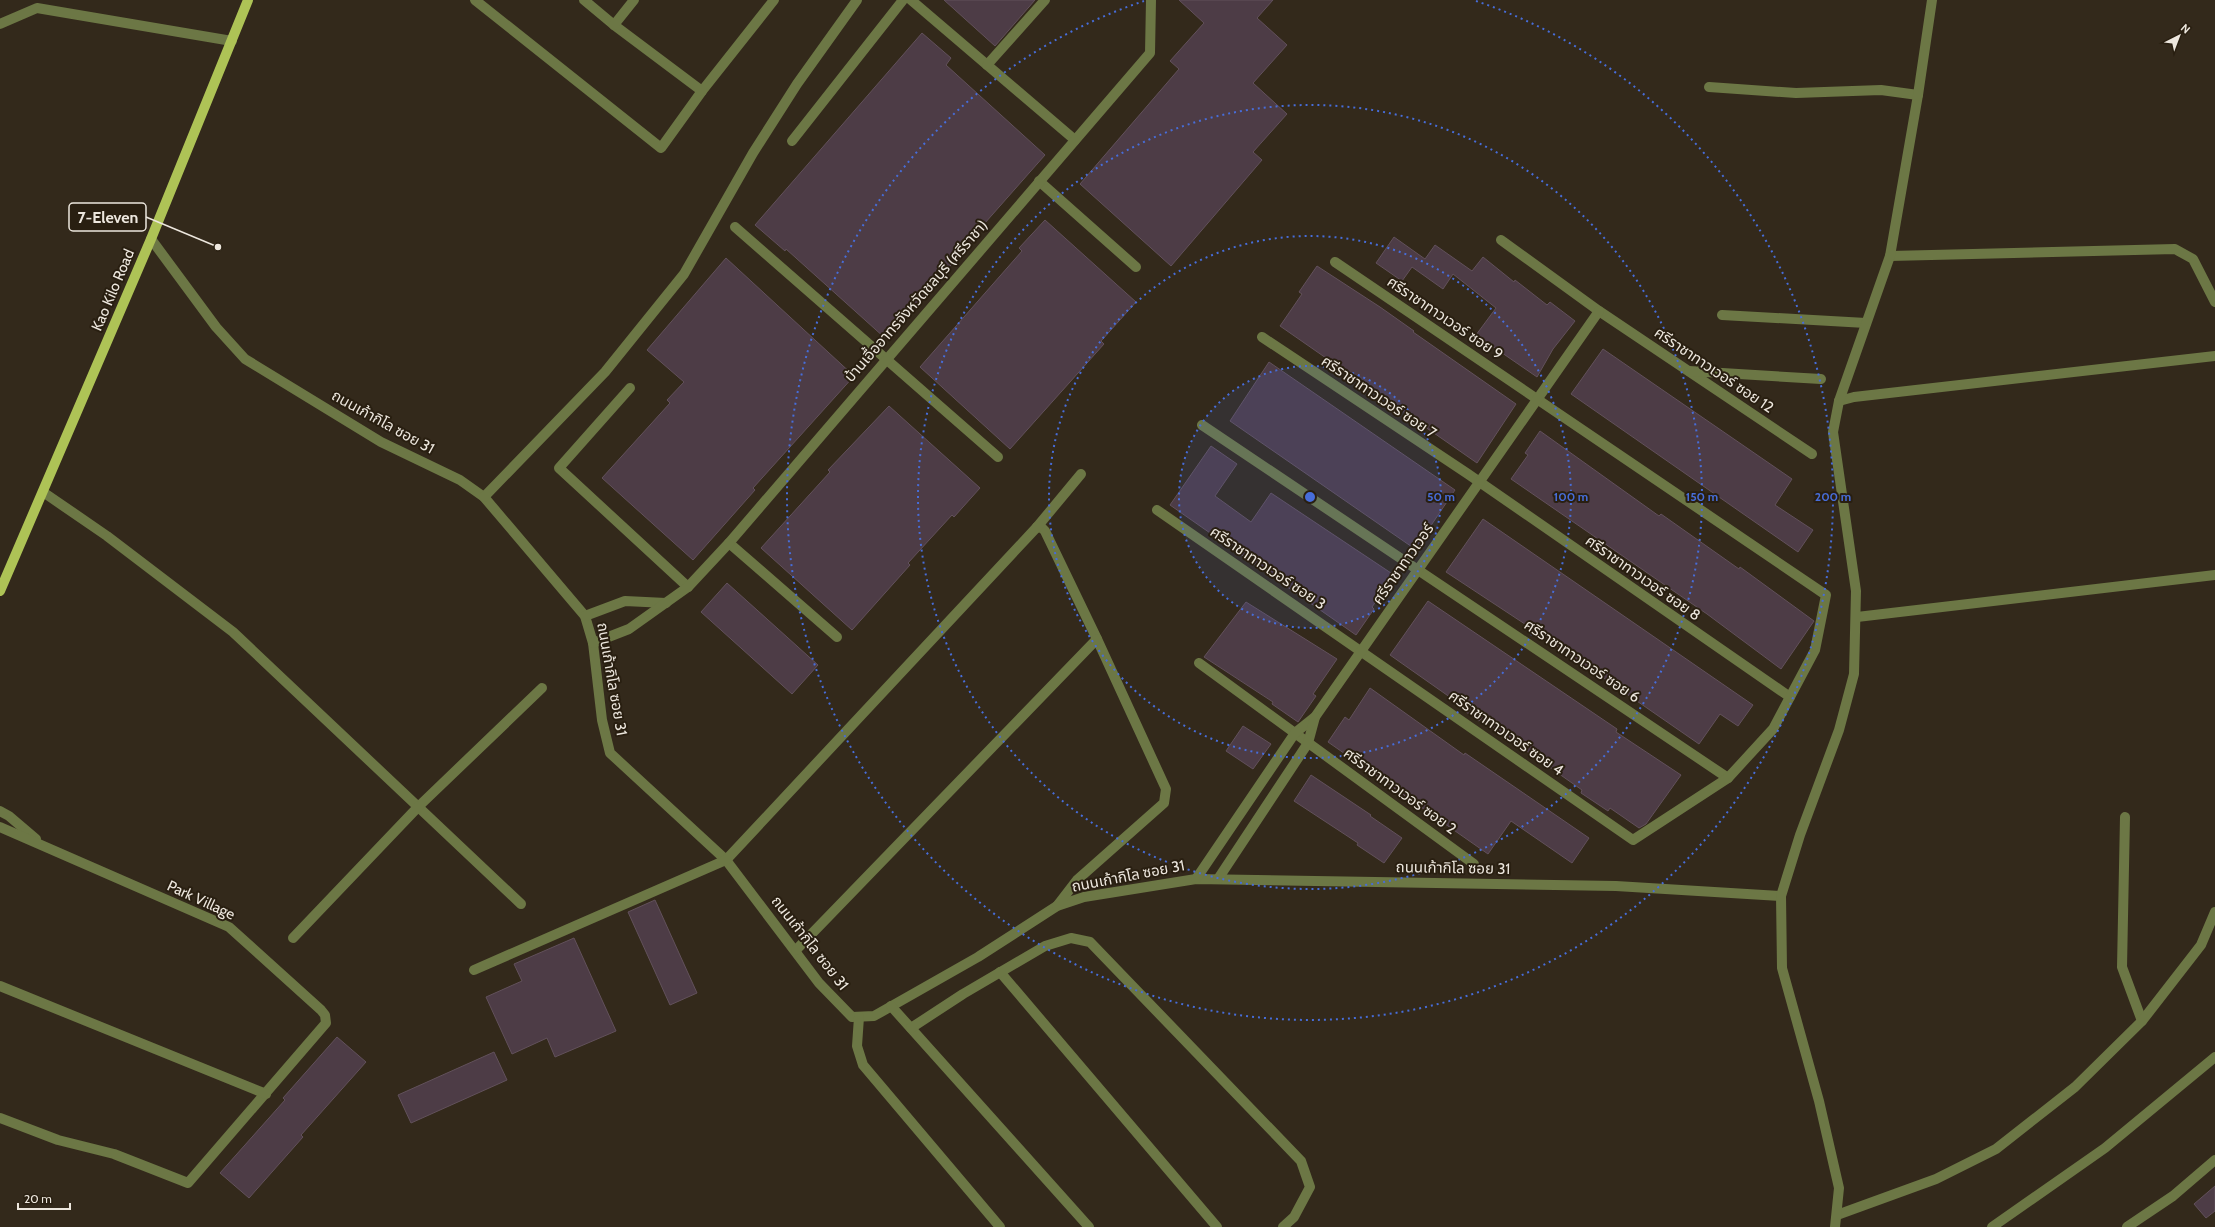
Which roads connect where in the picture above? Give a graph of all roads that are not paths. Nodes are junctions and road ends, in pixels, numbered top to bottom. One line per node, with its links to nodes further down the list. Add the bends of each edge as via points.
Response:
1 (248, 0): 14 (main road, Kao Kilo Road)
2 (475, 0): 17 (street, via 661,148)
3 (584, 0): 13 (street)
4 (634, 0): 13 (street)
5 (774, 0): 17 (street)
6 (857, 0): 46 (street, via 797,84 753,153 684,274 605,372)
7 (903, 0): 20 (street)
8 (911, 0): 15 (street)
9 (1045, 0): 15 (street)
10 (1152, 0): 19 (street, บ้านเอื้ออาทรจังหวัดชลบุรี (ศรีราชา), via 1150,53)
11 (1932, 0): 18 (street)
12 (0, 24): 14 (street, via 37,8)
13 (614, 25): 17 (street)
14 (232, 41): 23 (main road, Kao Kilo Road)
15 (987, 65): 19 (street)
16 (1709, 87): 18 (street, via 1796,93 1881,90)
17 (702, 91)
18 (1918, 95): 25 (street)
19 (1075, 140): 21 (street, บ้านเอื้ออาทรจังหวัดชลบุรี (ศรีราชา))
20 (792, 141)
21 (1039, 181): 27 (street); 34 (street, บ้านเอื้ออาทรจังหวัดชลบุรี (ศรีราชา))
22 (735, 227): 34 (street)
23 (151, 239): 45 (main road, Kao Kilo Road); 46 (street, ถนนเก้ากิโล ซอย 31, via 216,328 246,359 381,442 460,480)
24 (1501, 240): 29 (street, ศรีราชาทาวเวอร์ ซอย 12)
25 (1890, 256): 28 (street, via 2175,249 2193,259); 31 (street)
26 (1335, 262): 38 (street, ศรีราชาทาวเวอร์ ซอย 9)
27 (1136, 267)
28 (2215, 302)
29 (1599, 310): 35 (street, ศรีราชาทาวเวอร์ ซอย 12); 38 (street, ศรีราชาทาวเวอร์)
30 (1722, 315): 31 (street)
31 (1866, 323): 39 (street)
32 (1262, 337): 44 (street, ศรีราชาทาวเวอร์ ซอย 7)
33 (2215, 356): 39 (street, via 1854,397)
34 (886, 358): 42 (street); 49 (street, บ้านเอื้ออาทรจังหวัดชลบุรี (ศรีราชา))
35 (1688, 371): 36 (street); 41 (street, ศรีราชาทาวเวอร์ ซอย 12)
36 (1821, 379)
37 (630, 388): 52 (street, via 559,468)
38 (1537, 399): 44 (street, ศรีราชาทาวเวอร์); 63 (street, ศรีราชาทาวเวอร์ ซอย 9, via 1826,595 1816,650)
39 (1839, 401): 56 (street, via 1833,432 1856,591)
40 (1202, 424): 50 (street, ศรีราชาทาวเวอร์ ซอย 6)
41 (1812, 454)
42 (998, 457)
43 (1081, 474): 48 (street)
44 (1479, 482): 50 (street, ศรีราชาทาวเวอร์); 63 (street, ศรีราชาทาวเวอร์ ซอย 8)
45 (43, 492): 53 (main road, Kao Kilo Road); 68 (street, via 107,536 233,632)
46 (484, 497): 55 (street, ถนนเก้ากิโล ซอย 31)
47 (1157, 510): 60 (street, ศรีราชาทาวเวอร์ ซอย 3)
48 (1037, 527): 58 (street, via 1045,531); 74 (street)
49 (729, 543): 52 (street, บ้านเอื้ออาทรจังหวัดชลบุรี (ศรีราชา)); 57 (street)
50 (1419, 568): 60 (street, ศรีราชาทาวเวอร์); 67 (street, ศรีราชาทาวเวอร์ ซอย 6)
51 (2215, 575): 56 (street)
52 (688, 587): 54 (street, บ้านเอื้ออาทรจังหวัดชลบุรี (ศรีราชา))
53 (0, 590)
54 (666, 603): 55 (street, via 625,601); 59 (street, บ้านเอื้ออาทรจังหวัดชลบุรี (ศรีราชา), via 629,629)
55 (585, 616): 59 (street, ถนนเก้ากิโล ซอย 31)
56 (1857, 617): 78 (street, via 1854,674 1839,730 1800,835)
57 (837, 637)
58 (1097, 639): 80 (street, via 1166,789 1164,803 1077,880); 83 (street)
59 (593, 643): 74 (street, ถนนเก้ากิโล ซอย 31, via 602,720 610,753)
60 (1362, 650): 64 (street, ศรีราชาทาวเวอร์); 67 (street, ศรีราชาทาวเวอร์ ซอย 4, via 1633,840)
61 (1199, 663): 65 (street, ศรีราชาทาวเวอร์ ซอย 2)
62 (542, 688): 68 (street)
63 (1790, 697): 67 (street, via 1773,729)
64 (1315, 717): 65 (street, ศรีราชาทาวเวอร์); 66 (street, ศรีราชาทาวเวอร์)
65 (1295, 733): 66 (street, ศรีราชาทาวเวอร์ ซอย 2); 76 (street, ศรีราชาทาวเวอร์)
66 (1308, 743): 75 (street, ศรีราชาทาวเวอร์ ซอย 2); 77 (street, ศรีราชาทาวเวอร์)
67 (1728, 778)
68 (418, 807): 79 (street); 82 (street)
69 (5, 814): 71 (street); 73 (street, Park Village)
70 (2125, 817): 89 (street, via 2122,967)
71 (2, 828): 72 (street); 73 (street, Park Village)
72 (0, 839)
73 (42, 844): 92 (street, Park Village, via 229,927 321,1010 326,1023)
74 (726, 860): 83 (street, ถนนเก้ากิโล ซอย 31); 84 (street)
75 (1474, 864)
76 (1196, 879): 77 (street, ถนนเก้ากิโล ซอย 31); 80 (street, ถนนเก้ากิโล ซอย 31, via 1084,897)
77 (1218, 879): 78 (street, ถนนเก้ากิโล ซอย 31, via 1616,886)
78 (1781, 896): 95 (street, via 1782,968 1819,1101 1839,1188)
79 (520, 904)
80 (1057, 906): 87 (street, ถนนเก้ากิโล ซอย 31, via 978,957)
81 (2215, 912): 89 (street, via 2201,945)
82 (293, 938)
83 (796, 950): 88 (street, ถนนเก้ากิโล ซอย 31, via 819,983 852,1017)
84 (474, 970)
85 (1000, 972): 90 (street); 98 (street); 99 (street, via 1045,946 1071,938 1090,942 1301,1161 1310,1186 1294,1217)
86 (0, 986): 92 (street)
87 (892, 1006): 88 (street, ถนนเก้ากิโล ซอย 31, via 874,1016); 90 (street)
88 (860, 1017): 96 (street, via 857,1046 862,1065)
89 (2142, 1020): 95 (street, via 2075,1087 1996,1149 1936,1179)
90 (911, 1028): 97 (street)
91 (2215, 1057): 101 (street, via 2105,1148)
92 (266, 1094): 93 (street, via 188,1183 114,1154 58,1140)
93 (0, 1118)
94 (2215, 1160): 102 (street, via 2173,1196)
95 (1837, 1215): 100 (street)
96 (1000, 1227)
97 (1089, 1227)
98 (1217, 1227)
99 (1283, 1227)
100 (1835, 1227)
101 (1992, 1227)
102 (2127, 1227)

